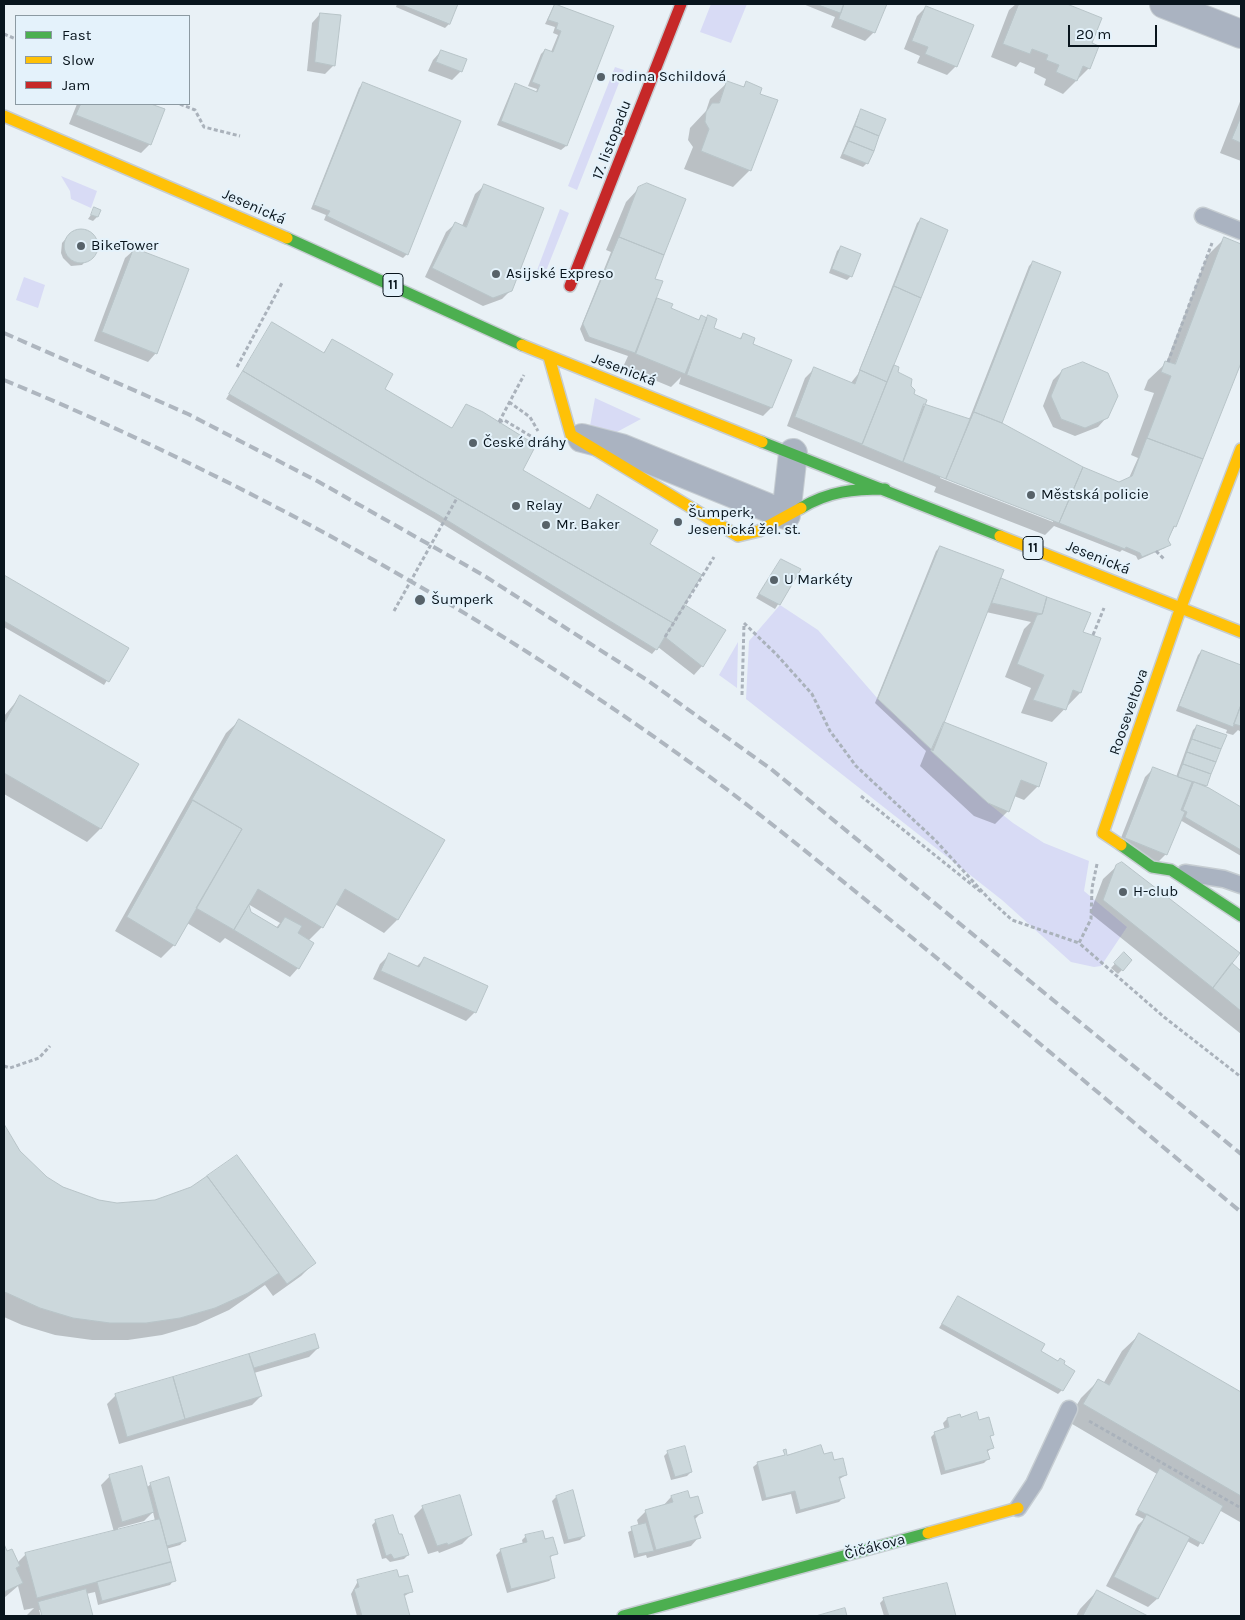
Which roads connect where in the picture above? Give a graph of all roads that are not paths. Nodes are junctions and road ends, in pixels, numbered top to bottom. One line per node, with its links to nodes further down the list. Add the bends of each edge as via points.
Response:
1 (681, 4): 7 (street, 17. listopadu)
2 (1164, 4): 3 (street)
3 (1241, 34)
4 (4, 116): 8 (street, Jesenická / 11, via 256,224)
5 (1203, 216): 6 (lane)
6 (1241, 231)
7 (570, 286)
8 (549, 358): 9 (street); 11 (street, Jesenická / 11)
9 (571, 435): 13 (street, via 620,448); 13 (street, via 738,536 748,536 768,528)
10 (1241, 449): 14 (street, Rooseveltova)
11 (794, 453): 12 (street, Jesenická / 11); 13 (street)
12 (885, 489): 13 (street, via 853,489 827,495); 14 (street, Jesenická / 11)
13 (786, 515)
14 (1181, 607): 15 (street, Jesenická / 11); 16 (street, Rooseveltova, via 1103,834 1152,867)
15 (1241, 632)
16 (1171, 870): 17 (lane); 18 (street, Rooseveltova)
17 (1241, 885)
18 (1241, 916)
19 (1069, 1409): 20 (lane, Čičákova, via 1034,1484)
20 (1018, 1508): 21 (street, Čičákova)
21 (623, 1616)

